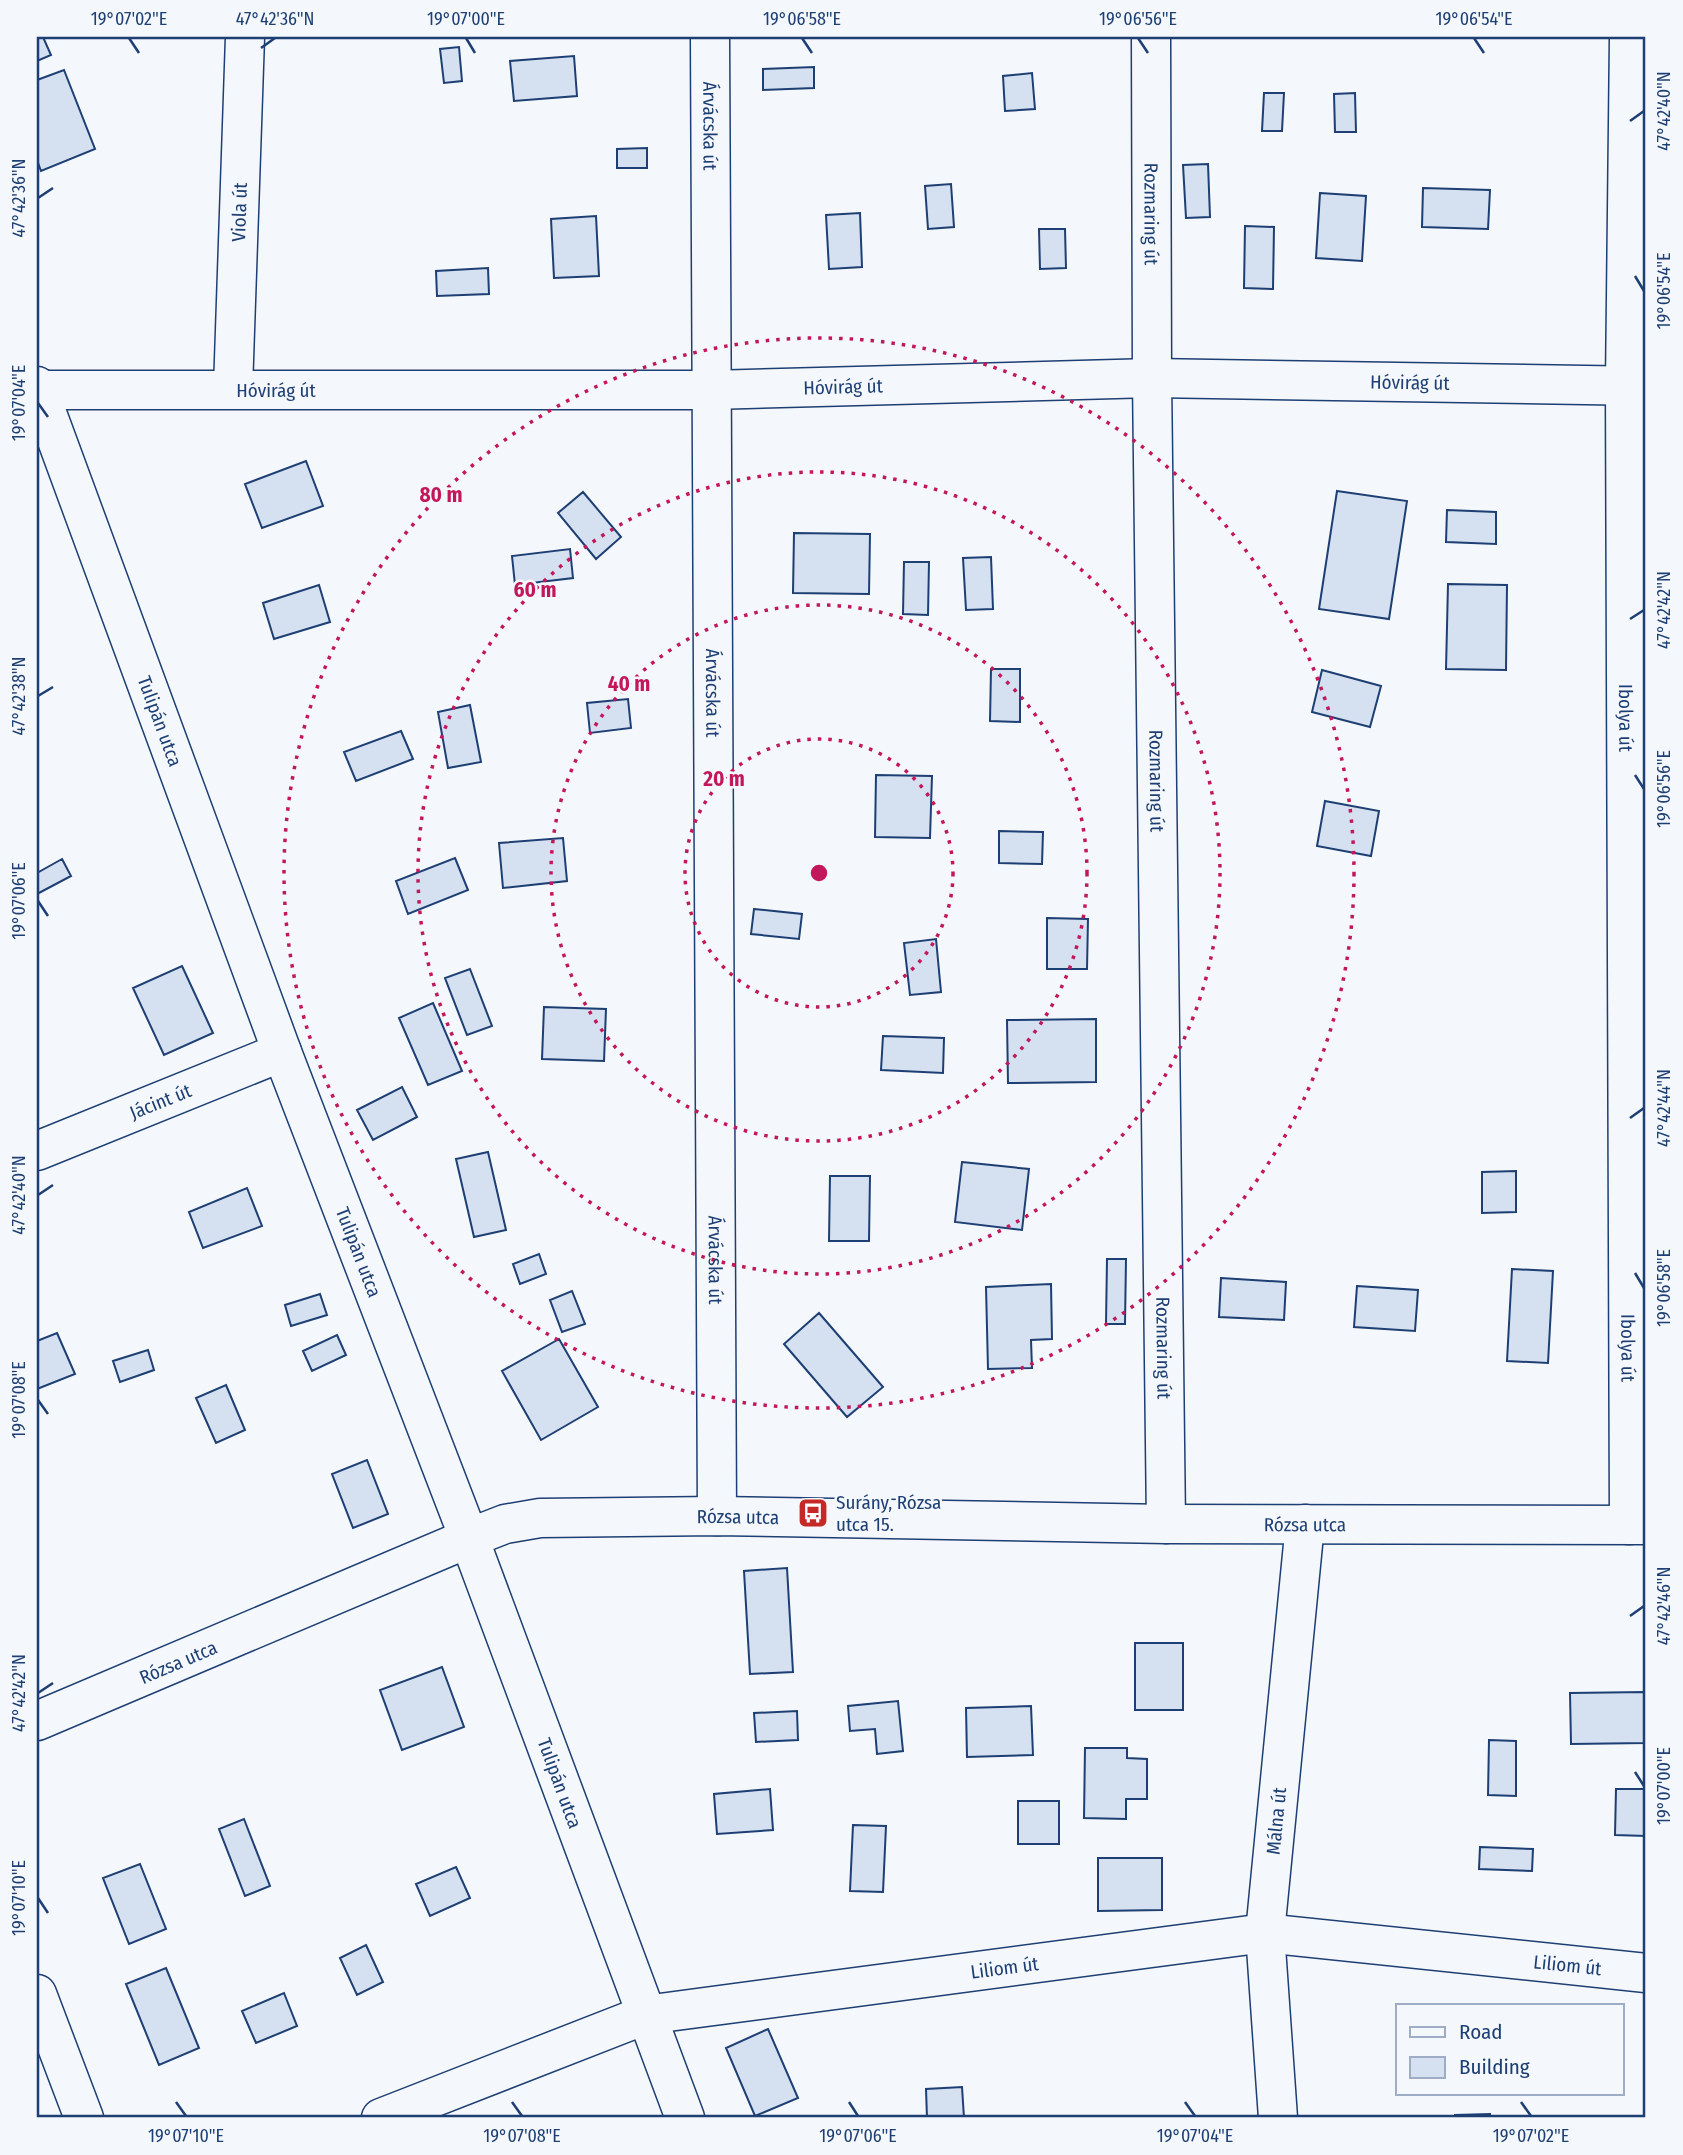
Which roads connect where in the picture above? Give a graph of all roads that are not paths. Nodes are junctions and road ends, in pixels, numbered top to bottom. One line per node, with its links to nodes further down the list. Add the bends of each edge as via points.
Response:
1 (245, 37): 8 (street, Viola út)
2 (709, 37): 9 (street, Árvácska út)
3 (1151, 37): 5 (street, Rozmaring út)
4 (1629, 37): 6 (street, Ibolya út)
5 (1152, 378): 6 (street, Hóvirág út); 9 (street, Hóvirág út); 13 (street, Rozmaring út)
6 (1636, 386): 15 (street, Ibolya út)
7 (38, 388): 8 (street, Hóvirág út); 10 (street, Tulipán utca)
8 (233, 389): 9 (street, Hóvirág út)
9 (711, 390): 12 (street, Árvácska út)
10 (282, 1052): 11 (street, Jácint út); 16 (street, Tulipán utca)
11 (37, 1151)
12 (717, 1516): 13 (street, Rózsa utca); 16 (street, Rózsa utca, via 540,1518 505,1524)
13 (1166, 1524): 14 (street, Rózsa utca)
14 (1305, 1524): 15 (street, Rózsa utca); 18 (street, Málna út)
15 (1638, 1525)
16 (470, 1538): 17 (street, Rózsa utca); 21 (street, Tulipán utca)
17 (37, 1721)
18 (1265, 1933): 19 (street, Liliom út); 21 (street, Liliom út); 25 (street, Málna út)
19 (1646, 1973)
20 (37, 1994): 22 (street)
21 (645, 2015): 23 (street, Liliom út); 24 (street, Tulipán utca)
22 (84, 2118)
23 (381, 2118)
24 (685, 2118)
25 (1278, 2118)

